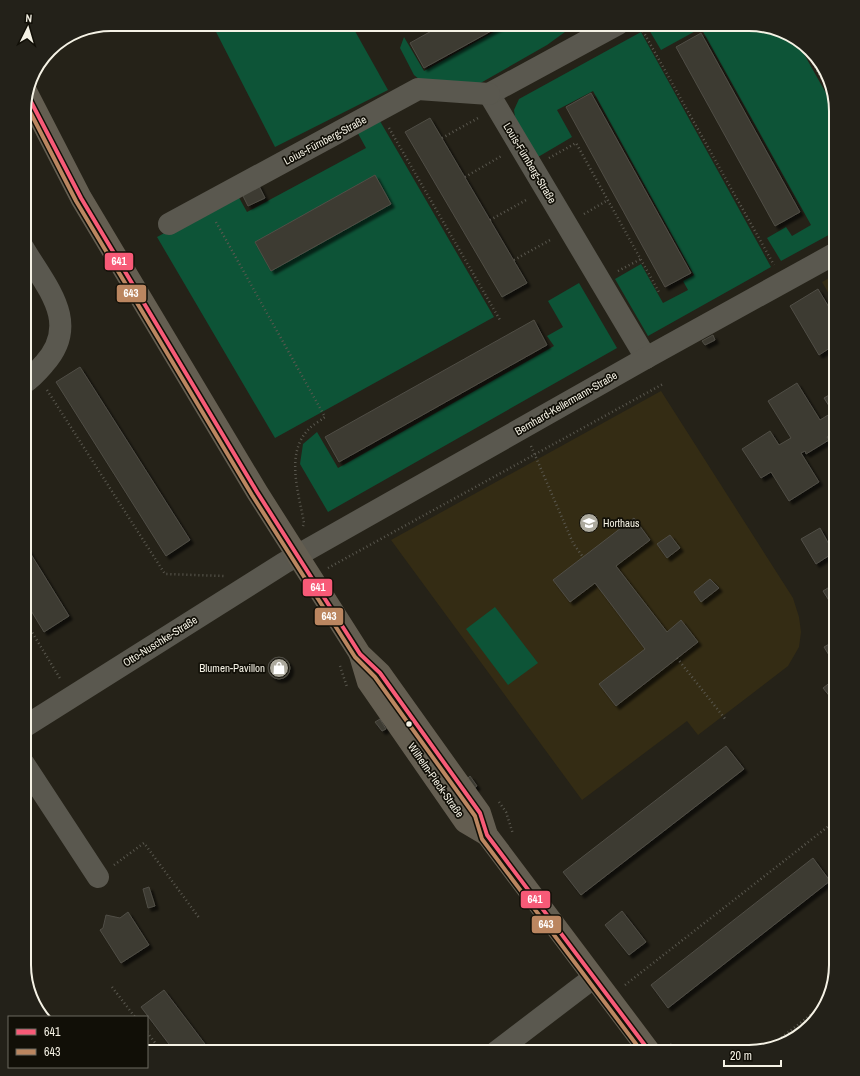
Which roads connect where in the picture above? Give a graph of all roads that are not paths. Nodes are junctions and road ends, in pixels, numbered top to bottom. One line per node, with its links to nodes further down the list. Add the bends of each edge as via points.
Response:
1 (607, 31): 2 (street)
2 (493, 101): 4 (street, Loius-Fürnberg-Straße, via 418,89); 7 (street, Louis-Fürnberg-Straße)
3 (32, 102): 9 (main road, Wilhelm-Pieck-Straße, via 81,198)
4 (169, 224)
5 (829, 257): 7 (street, Bernhard-Kellermann-Straße)
6 (31, 261): 8 (street, via 57,305 61,333 53,354)
7 (646, 358): 9 (street, Bernhard-Kellermann-Straße)
8 (31, 378)
9 (296, 556): 10 (street, Otto-Nuschke-Straße); 13 (main road, Wilhelm-Pieck-Straße, via 360,654 380,673 480,813 487,835)
10 (31, 723)
11 (31, 775): 12 (street)
12 (98, 877)
13 (593, 978): 14 (street); 15 (main road, Wilhelm-Pieck-Straße)
14 (505, 1045)
15 (645, 1045)

